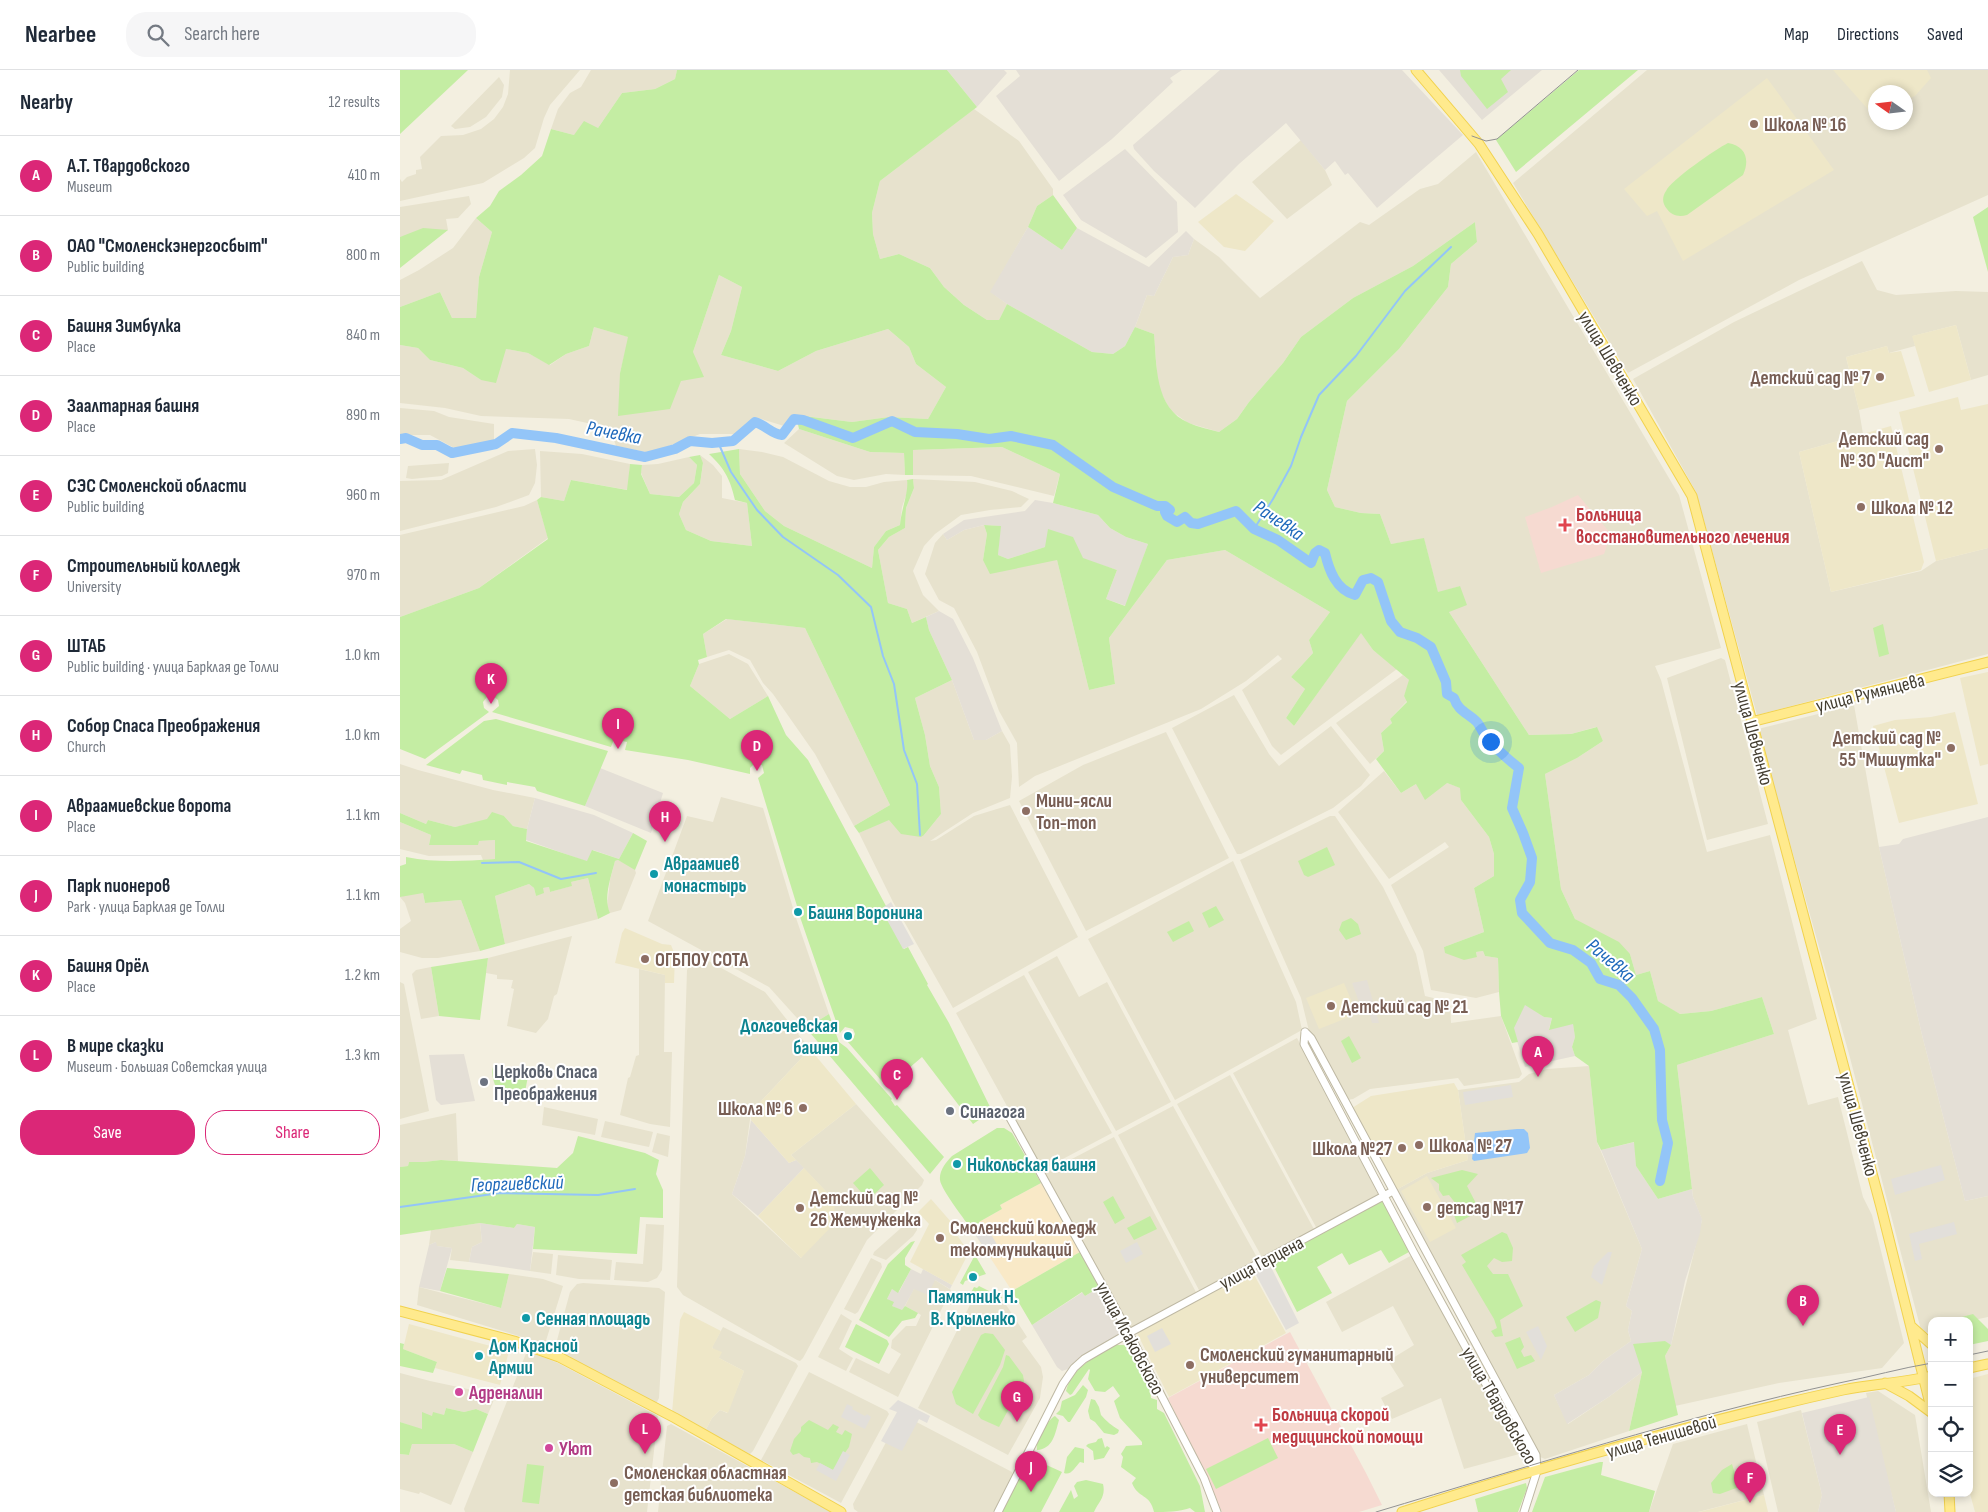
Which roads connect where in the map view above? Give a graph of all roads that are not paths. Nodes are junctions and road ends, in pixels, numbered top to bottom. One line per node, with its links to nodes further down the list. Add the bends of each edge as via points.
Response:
1 (1416, 70): 3 (main road, улица Шевченко, via 1472,136 1538,234 1692,496)
2 (1988, 662): 3 (main road, улица Румянцева)
3 (1751, 722): 8 (main road, улица Шевченко)
4 (1008, 1116): 9 (street, улица Исаковского)
5 (1393, 1191): 6 (street, улица Герцена); 6 (street, улица Твардовского, via 1305,1032 1304,1044); 11 (street, улица Твардовского)
6 (1384, 1196): 9 (street, улица Герцена); 12 (street, улица Твардовского)
7 (400, 1311): 23 (main road, via 514,1340 559,1357)
8 (1911, 1325): 10 (main road); 17 (main road, улица Шевченко)
9 (1129, 1333): 24 (street, улица Герцена, via 1084,1359 1070,1373); 25 (street, улица Исаковского, via 1204,1478)
10 (1928, 1341)
11 (1475, 1342): 12 (street); 21 (street, улица Твардовского, via 1536,1456)
12 (1466, 1346): 21 (street, улица Твардовского, via 1527,1459)
13 (1973, 1362): 14 (main road)
14 (1986, 1364): 15 (main road); 16 (main road)
15 (1973, 1367)
16 (1973, 1370)
17 (1926, 1375): 18 (main road, улица Тенишевой, via 1908,1382); 19 (main road, улица Шевченко)
18 (1883, 1382): 20 (main road); 21 (main road, улица Тенишевой, via 1722,1419)
19 (1931, 1407)
20 (1928, 1409)
21 (1537, 1471): 26 (main road, улица Тенишевой); 27 (street)
22 (1949, 1497): 28 (main road)
23 (842, 1512)
24 (998, 1512)
25 (1217, 1512)
26 (1402, 1512)
27 (1524, 1512)
28 (1950, 1512)

